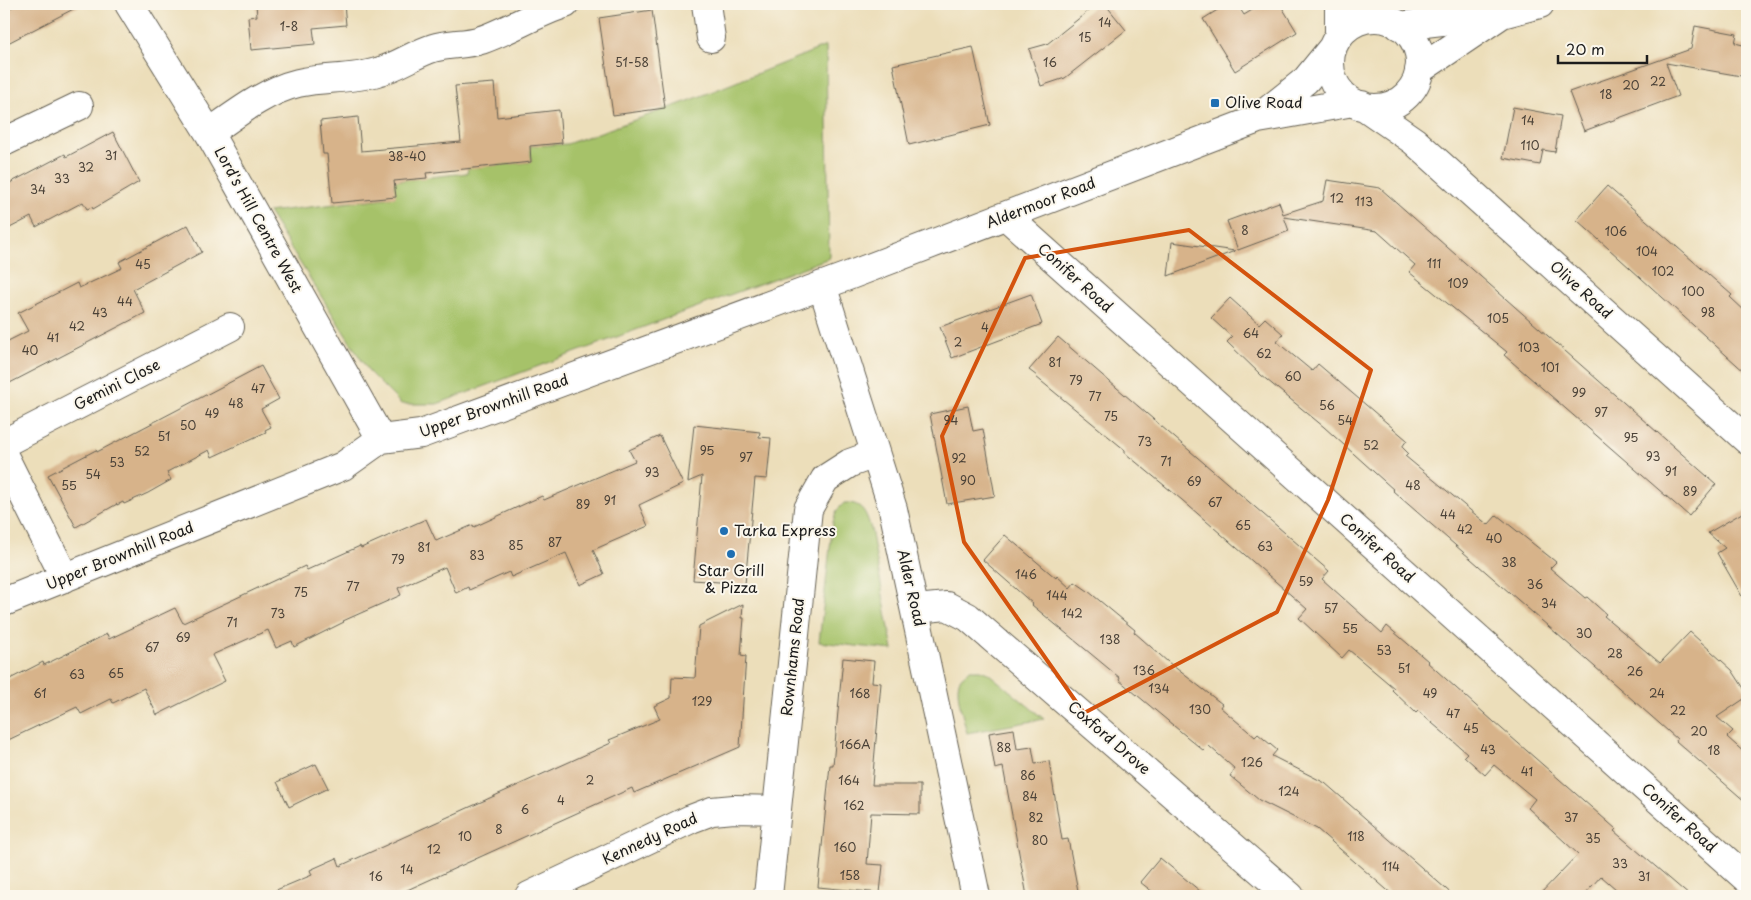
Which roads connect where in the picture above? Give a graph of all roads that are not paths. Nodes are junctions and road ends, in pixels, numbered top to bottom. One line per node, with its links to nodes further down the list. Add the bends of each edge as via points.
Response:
1 (129, 4): 14 (street, Lord's Hill Centre West)
2 (565, 4): 14 (street, via 480,40 431,48 378,72 298,83 236,113)
3 (706, 4): 8 (street)
4 (1339, 4): 9 (street)
5 (1540, 4): 6 (street)
6 (1502, 14): 7 (street); 10 (street)
7 (1387, 16): 9 (street, via 1361,20 1348,27); 10 (street, via 1407,32 1418,50 1420,60)
8 (711, 38)
9 (1336, 42): 11 (street, via 1330,58 1333,79 1344,96); 13 (street, Aldermoor Road, via 1306,80)
10 (1416, 78): 11 (street, via 1404,97 1391,104 1376,107); 15 (street)
11 (1357, 104): 13 (street, Aldermoor Road); 15 (street, Olive Road)
12 (79, 106): 16 (street)
13 (1258, 119): 17 (street, Aldermoor Road)
14 (208, 133): 20 (street, Lord's Hill Centre West)
15 (1414, 141): 21 (street, Olive Road)
16 (4, 142)
17 (1006, 216): 18 (street, Aldermoor Road); 29 (street, Conifer Road)
18 (822, 285): 20 (street, Upper Brownhill Road, via 421,434); 23 (street, Alder Road)
19 (230, 327): 22 (street, Gemini Close)
20 (381, 439): 25 (street, Upper Brownhill Road, via 343,466)
21 (1747, 440)
22 (4, 443)
23 (875, 454): 27 (street, Alder Road, via 893,509); 28 (street, Rownhams Road, via 850,463 824,479 808,509)
24 (4, 456): 25 (street)
25 (65, 578): 26 (street, Upper Brownhill Road)
26 (4, 602)
27 (916, 610): 32 (street, Alder Road); 33 (street, Coxford Drove, via 947,606 968,617)
28 (777, 810): 30 (street, Kennedy Road, via 712,811); 31 (street, Rownhams Road)
29 (1747, 879)
30 (529, 896)
31 (768, 896)
32 (976, 896)
33 (1290, 896)

